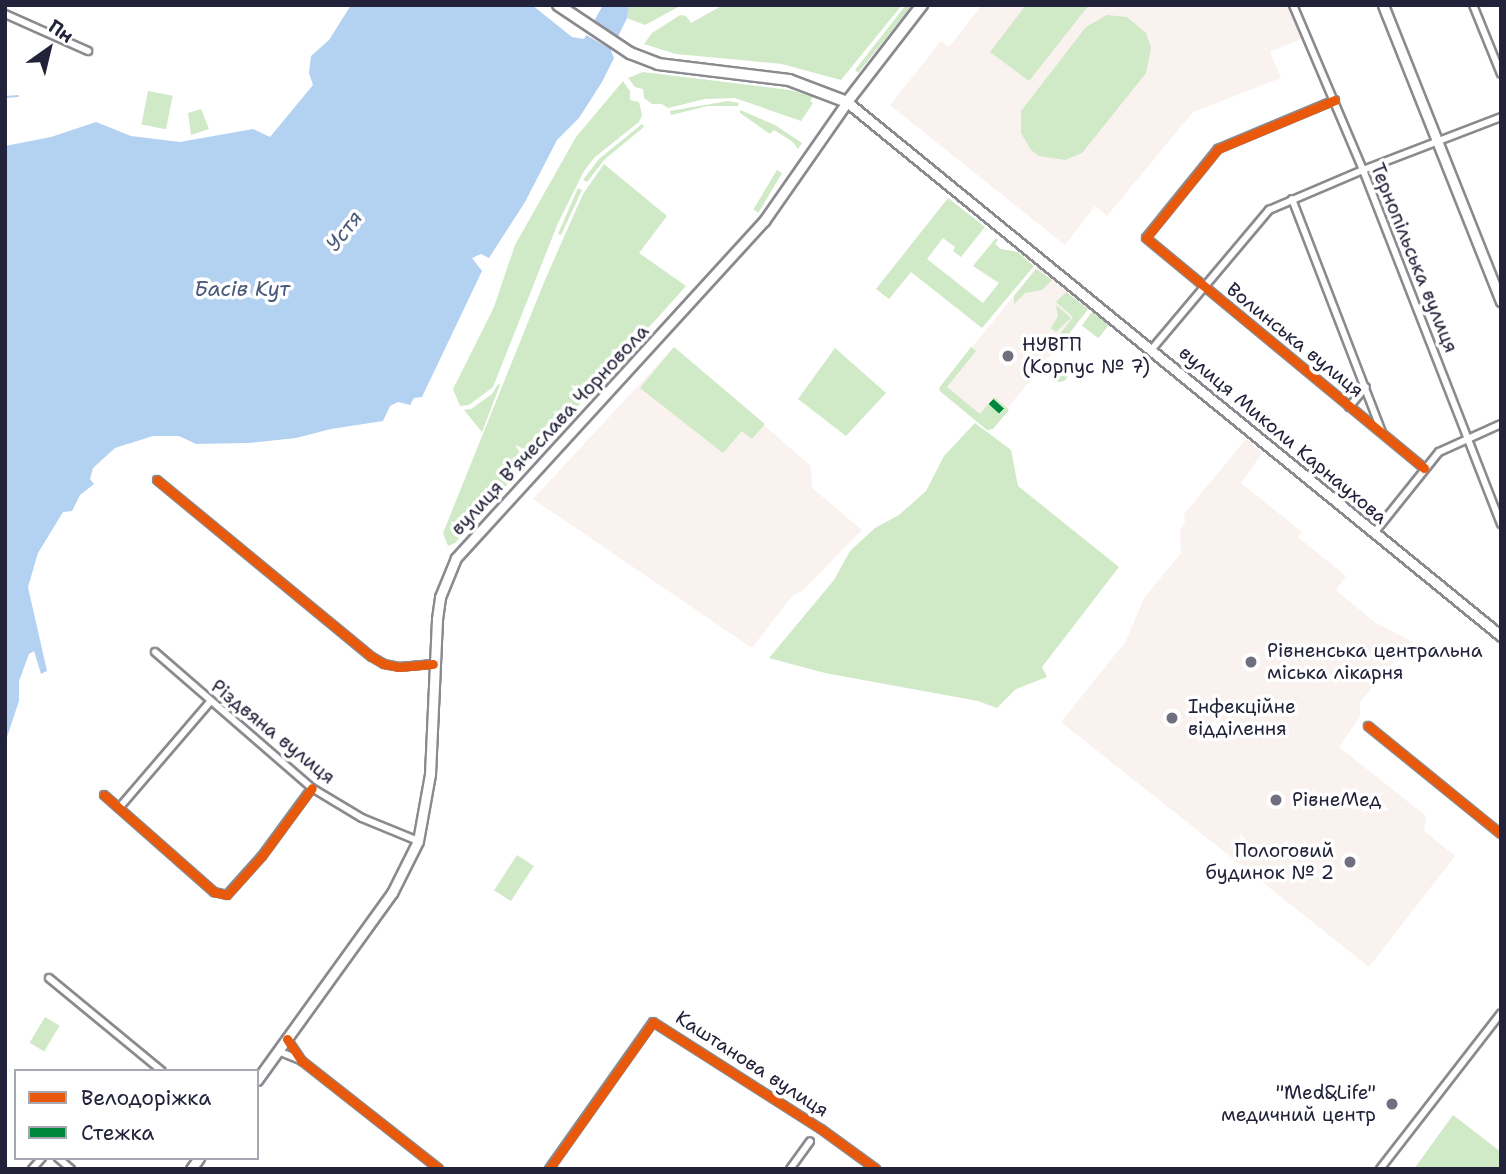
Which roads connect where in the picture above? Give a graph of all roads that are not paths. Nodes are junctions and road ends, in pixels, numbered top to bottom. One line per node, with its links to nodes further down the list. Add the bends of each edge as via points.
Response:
1 (558, 5): 10 (main road, via 630,53 676,67 789,80)
2 (922, 5): 10 (main road, вулиця Вʼячеслава Чорновола)
3 (1293, 5): 9 (street, Тернопільська вулиця)
4 (1383, 5): 12 (main road)
5 (1473, 5): 8 (street)
6 (5, 14): 7 (street)
7 (88, 51)
8 (1501, 74)
9 (1335, 100): 13 (street, Тернопільська вулиця); 15 (street, Волинська вулиця, via 1218,149 1146,238)
10 (847, 102): 17 (main road, вулиця Миколи Карнаухова); 29 (main road, вулиця Вʼячеслава Чорновола, via 764,221 456,558 439,597)
11 (1501, 117): 12 (street)
12 (1436, 141): 13 (street); 16 (main road)
13 (1363, 170): 14 (street); 22 (street, Тернопільська вулиця)
14 (1292, 199): 15 (street, via 1262,217); 18 (street)
15 (1203, 287): 17 (street); 19 (street, Волинська вулиця)
16 (1501, 301)
17 (1152, 349): 26 (main road, вулиця Миколи Карнаухова)
18 (1366, 387): 19 (street); 21 (street)
19 (1349, 407): 21 (street, Волинська вулиця)
20 (1501, 424): 22 (street)
21 (1383, 434): 23 (street, Волинська вулиця)
22 (1468, 436): 23 (street, via 1446,447); 25 (street, Тернопільська вулиця)
23 (1424, 468): 26 (street)
24 (157, 480): 29 (street, via 372,657 399,667)
25 (1501, 524)
26 (1374, 533): 27 (main road, вулиця Миколи Карнаухова)
27 (1501, 636)
28 (155, 652): 30 (street, Різдвяна вулиця)
29 (433, 664): 36 (main road, вулиця Вʼячеслава Чорновола, via 430,774)
30 (210, 702): 32 (street, Різдвяна вулиця); 34 (street)
31 (1368, 726): 35 (street)
32 (312, 788): 34 (street, via 227,895 214,892); 36 (street, Різдвяна вулиця, via 362,818)
33 (104, 794): 34 (street)
34 (119, 808)
35 (1501, 834)
36 (418, 841): 39 (main road, вулиця Вʼячеслава Чорновола, via 392,893)
37 (49, 978): 42 (street)
38 (1501, 1013): 49 (street)
39 (287, 1039): 40 (main road, вулиця Вʼячеслава Чорновола); 41 (street)
40 (278, 1051): 41 (street); 43 (main road, вулиця Вʼячеслава Чорновола)
41 (302, 1061): 45 (street)
42 (160, 1069)
43 (259, 1077)
44 (810, 1142): 47 (street)
45 (439, 1169)
46 (549, 1169): 48 (street, Каштанова вулиця, via 653,1021)
47 (790, 1169)
48 (876, 1169)
49 (1380, 1169)

